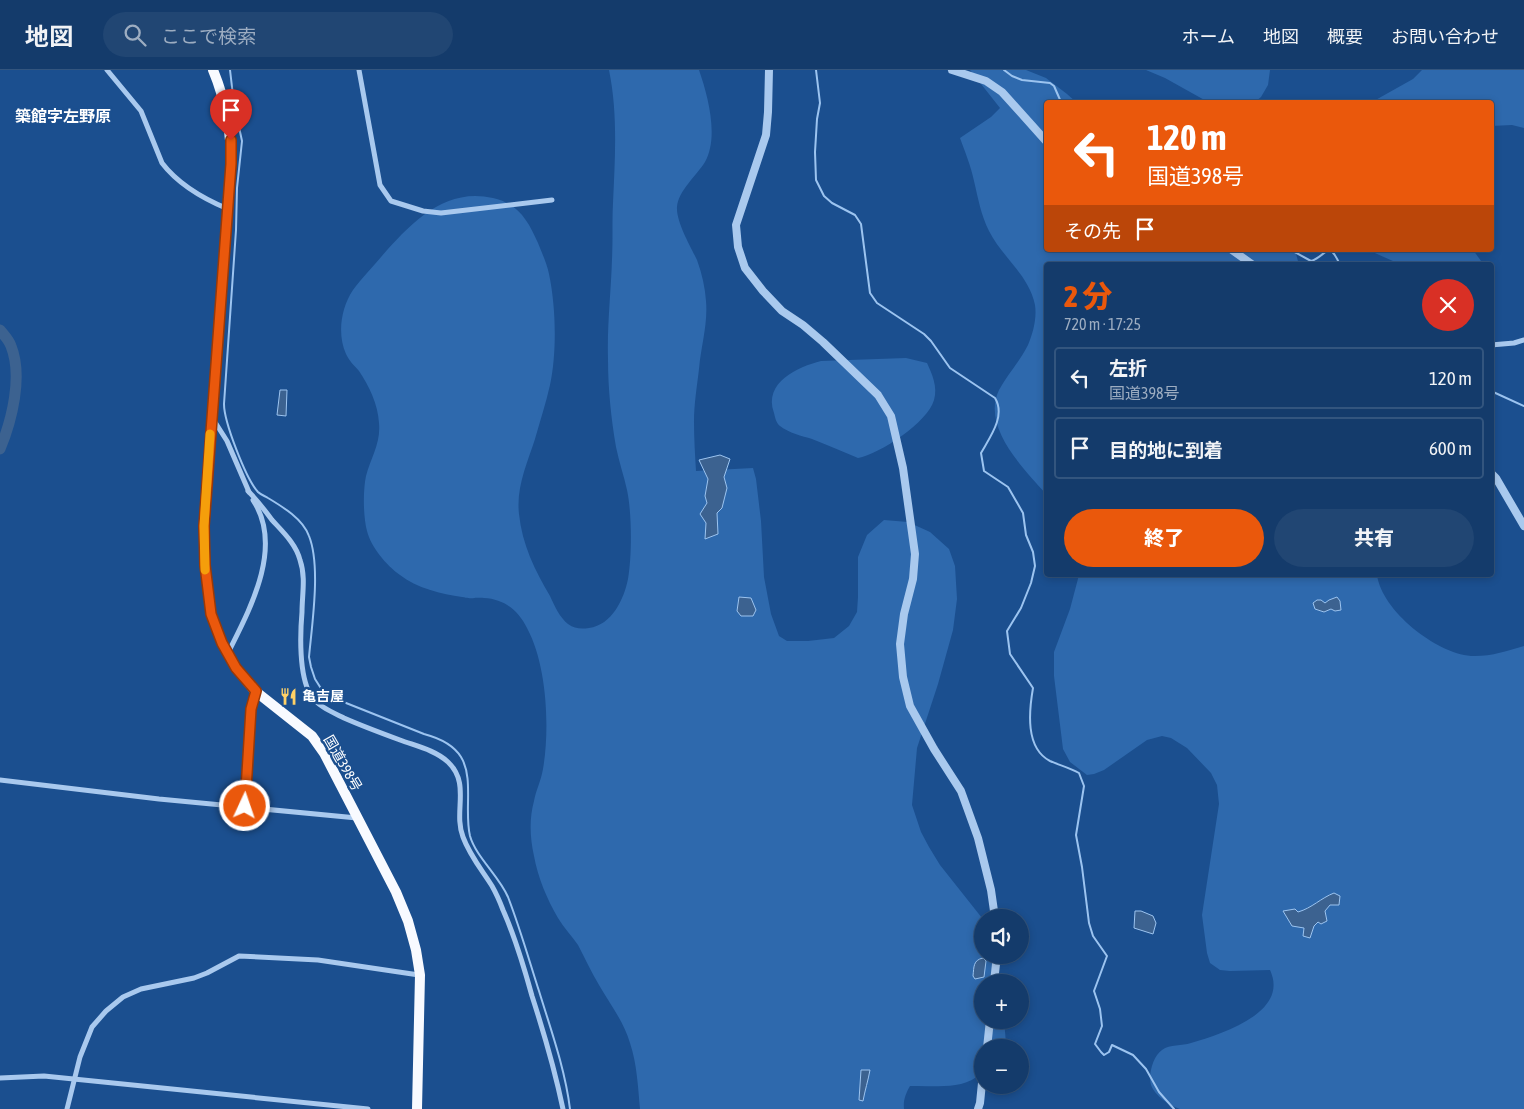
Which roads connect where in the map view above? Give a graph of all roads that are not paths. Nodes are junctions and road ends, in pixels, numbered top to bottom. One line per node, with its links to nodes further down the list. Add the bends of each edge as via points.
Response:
1 (107, 70): 8 (street, via 141,111 167,169 194,191)
2 (213, 70): 8 (highway, 国道398号, via 224,102 231,140)
3 (358, 70): 7 (street, via 380,185 390,201 441,213)
4 (769, 70): 22 (street, via 766,135 736,225 738,247 745,268 782,311 823,342 878,395 891,416 903,468 915,554 900,644 903,677 910,706 961,791 978,838)
5 (952, 70): 6 (street, via 986,81 1002,92)
6 (1044, 139)
7 (552, 200)
8 (228, 209): 13 (highway, 国道398号)
9 (1235, 252): 10 (street)
10 (1249, 262)
11 (1524, 340): 12 (street)
12 (1494, 345)
13 (212, 417): 15 (street, via 227,441); 17 (highway, 国道398号, via 204,526 205,565 211,614)
14 (1494, 476): 16 (street)
15 (248, 491): 17 (street, via 264,524 265,549 251,606); 30 (street, via 291,542 301,560 304,589 302,654 304,678 311,696 336,714 438,755 452,766 459,777 462,835 472,857 493,887 511,930 555,1072)
16 (1524, 526)
17 (228, 653): 18 (highway, 国道398号)
18 (256, 691): 20 (street, via 251,709); 21 (highway, 国道398号, via 312,736)
19 (0, 780): 20 (street)
20 (245, 806): 21 (street)
21 (358, 818): 23 (highway, 国道398号, via 408,921)
22 (994, 909)
23 (420, 975): 25 (street, via 318,960 239,956 207,974 141,989 123,997 92,1027); 29 (highway, 国道398号)
24 (0, 1078): 25 (street, via 44,1076)
25 (75, 1079): 27 (street); 28 (street)
26 (981, 1094): 31 (street)
27 (67, 1109)
28 (368, 1109)
29 (416, 1109)
30 (563, 1109)
31 (978, 1109)

